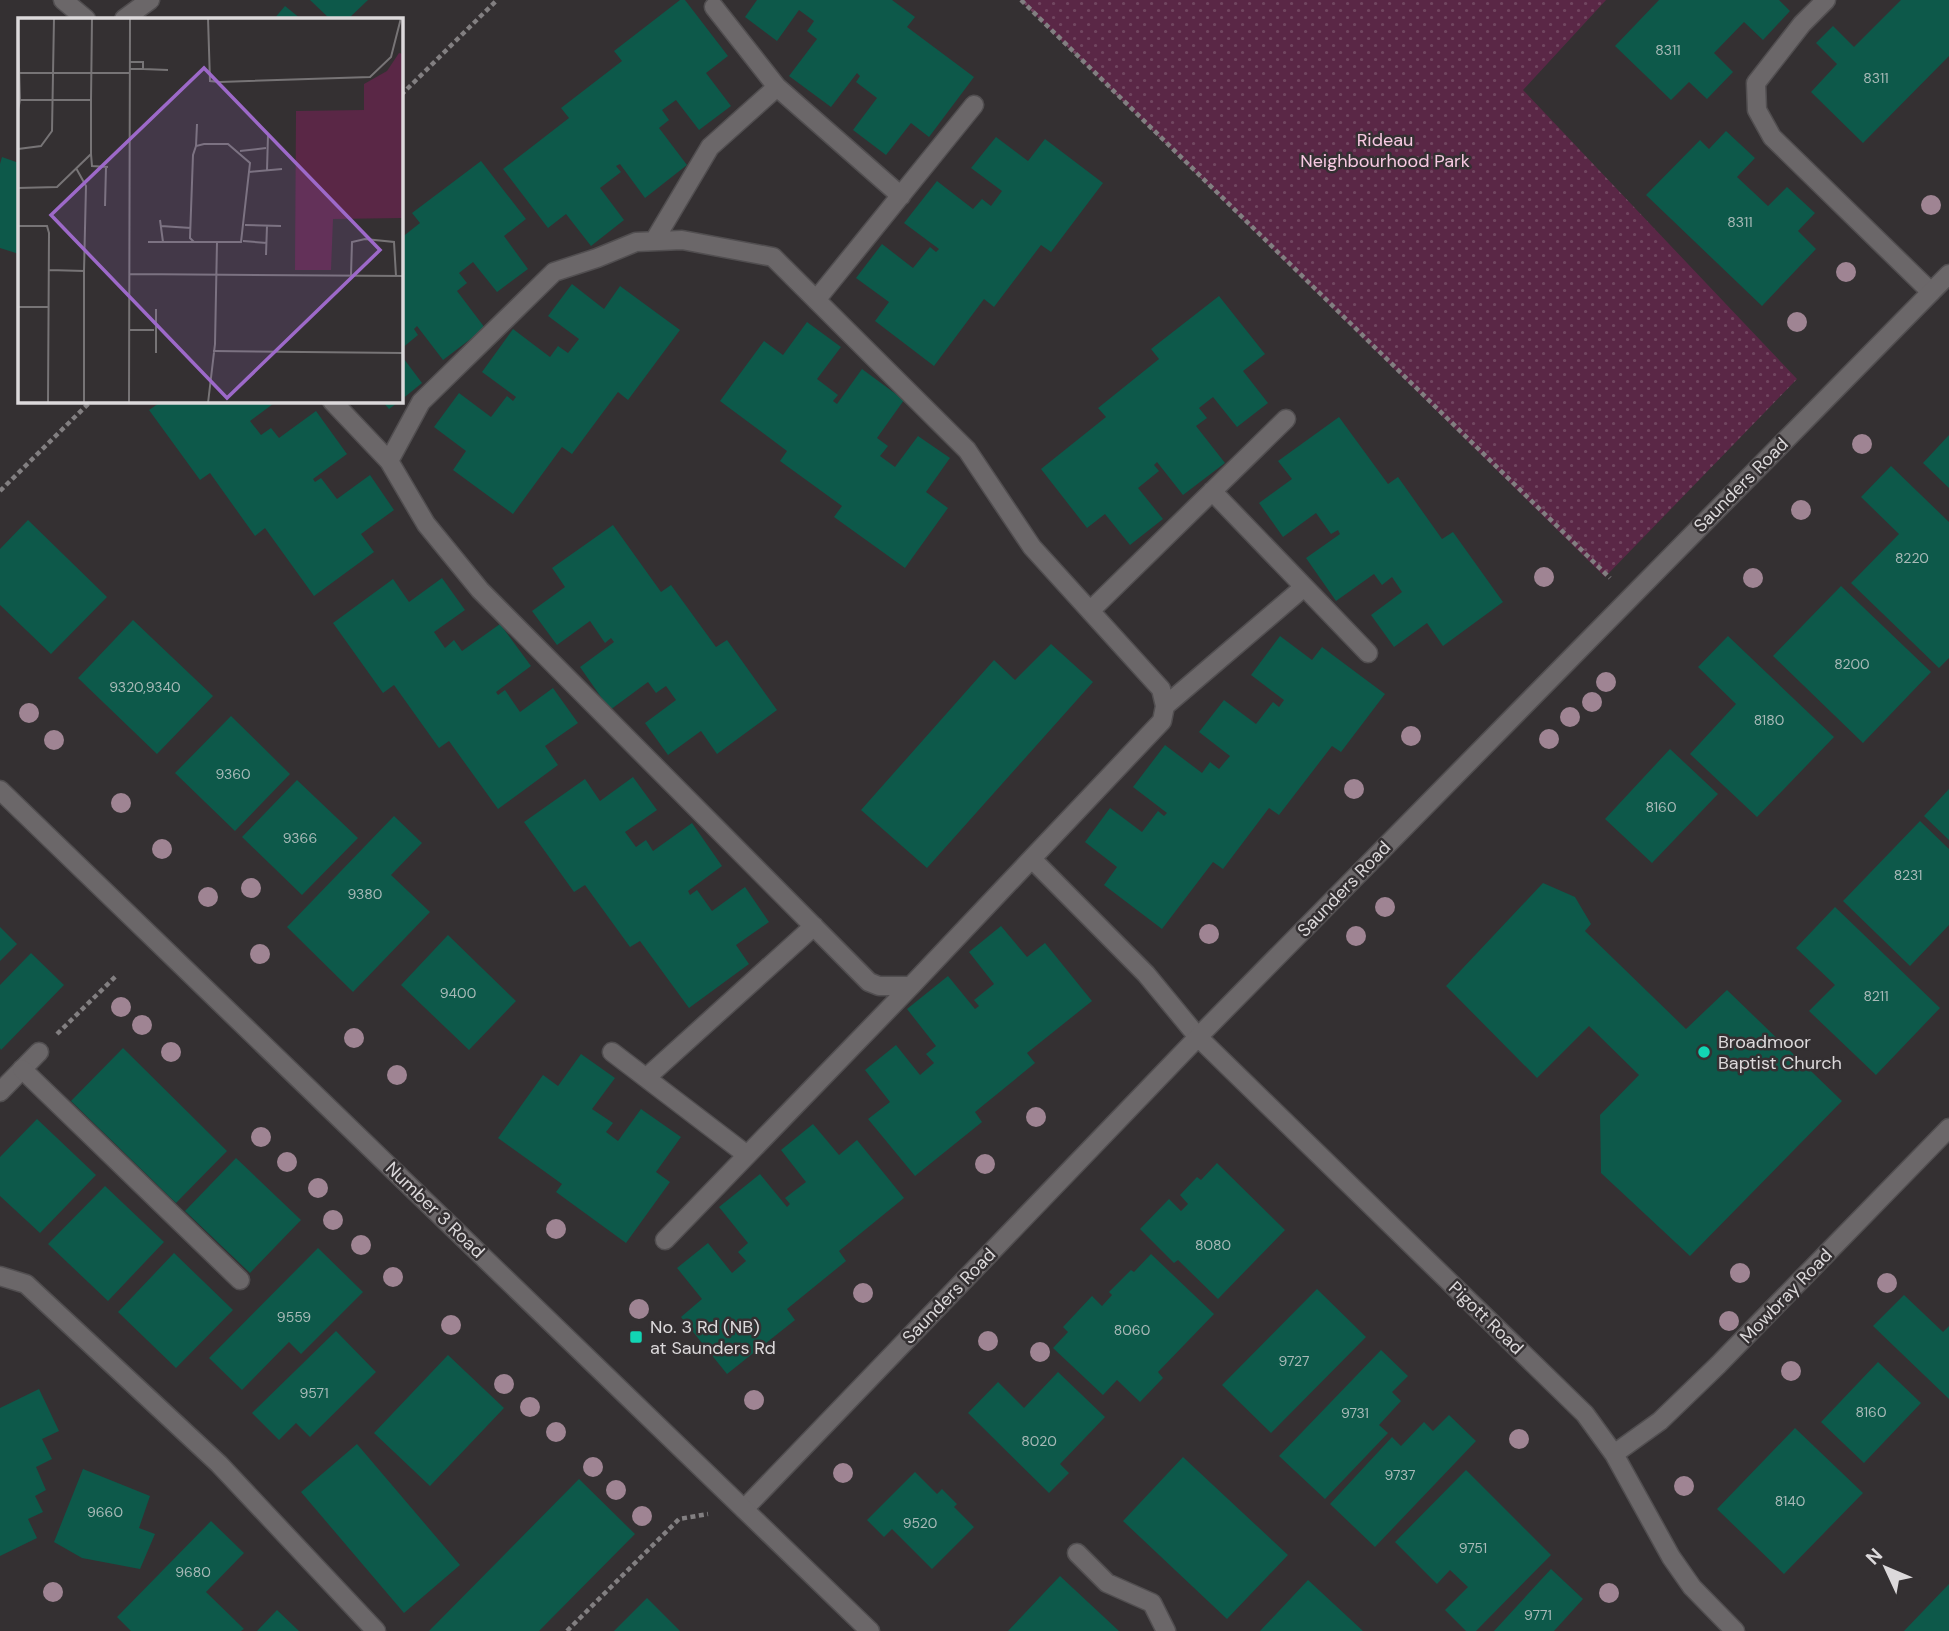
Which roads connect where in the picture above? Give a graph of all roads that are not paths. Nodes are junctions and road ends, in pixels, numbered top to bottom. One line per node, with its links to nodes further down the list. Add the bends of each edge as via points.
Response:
1 (63, 0): 5 (street)
2 (150, 0): 6 (street)
3 (1826, 0): 12 (street, via 1756,83 1757,110 1772,137)
4 (714, 7): 7 (street)
5 (85, 18)
6 (125, 18)
7 (777, 87): 9 (street); 10 (street, via 710,148)
8 (974, 105): 9 (street)
9 (901, 196): 13 (street)
10 (654, 242): 13 (street, via 682,240 773,257); 16 (street, via 636,242 554,272 421,402)
11 (1949, 274): 12 (street, Saunders Road)
12 (1931, 292): 26 (street, Saunders Road)
13 (817, 300): 19 (street, via 967,450 1032,547)
14 (333, 402): 16 (street)
15 (1286, 419): 17 (street)
16 (389, 461): 24 (street, via 426,524 480,590)
17 (1212, 491): 18 (street); 19 (street)
18 (1304, 587): 20 (street); 21 (street)
19 (1090, 611): 21 (street, via 1161,689)
20 (1368, 653)
21 (1165, 706): 23 (street, via 1161,720)
22 (0, 790): 38 (street, Number 3 Road)
23 (1032, 859): 25 (street); 26 (street, Pigott Road, via 1146,974)
24 (814, 926): 25 (street, via 869,982); 30 (street)
25 (911, 986): 33 (street)
26 (1198, 1037): 37 (street, Pigott Road, via 1585,1414); 38 (street, Saunders Road)
27 (39, 1052): 29 (street)
28 (612, 1052): 30 (street)
29 (22, 1069): 31 (street); 36 (street)
30 (646, 1078): 33 (street)
31 (0, 1092)
32 (1949, 1128): 37 (street, Mowbray Road, via 1718,1365 1660,1421)
33 (747, 1155): 34 (street)
34 (665, 1240)
35 (0, 1276): 40 (street, via 26,1284 219,1464)
36 (240, 1280)
37 (1614, 1454): 43 (street, Pigott Road, via 1671,1557 1692,1587)
38 (744, 1509): 41 (street, Number 3 Road)
39 (1077, 1553): 42 (street, via 1107,1583 1152,1603)
40 (376, 1631)
41 (870, 1631)
42 (1166, 1631)
43 (1735, 1631)

